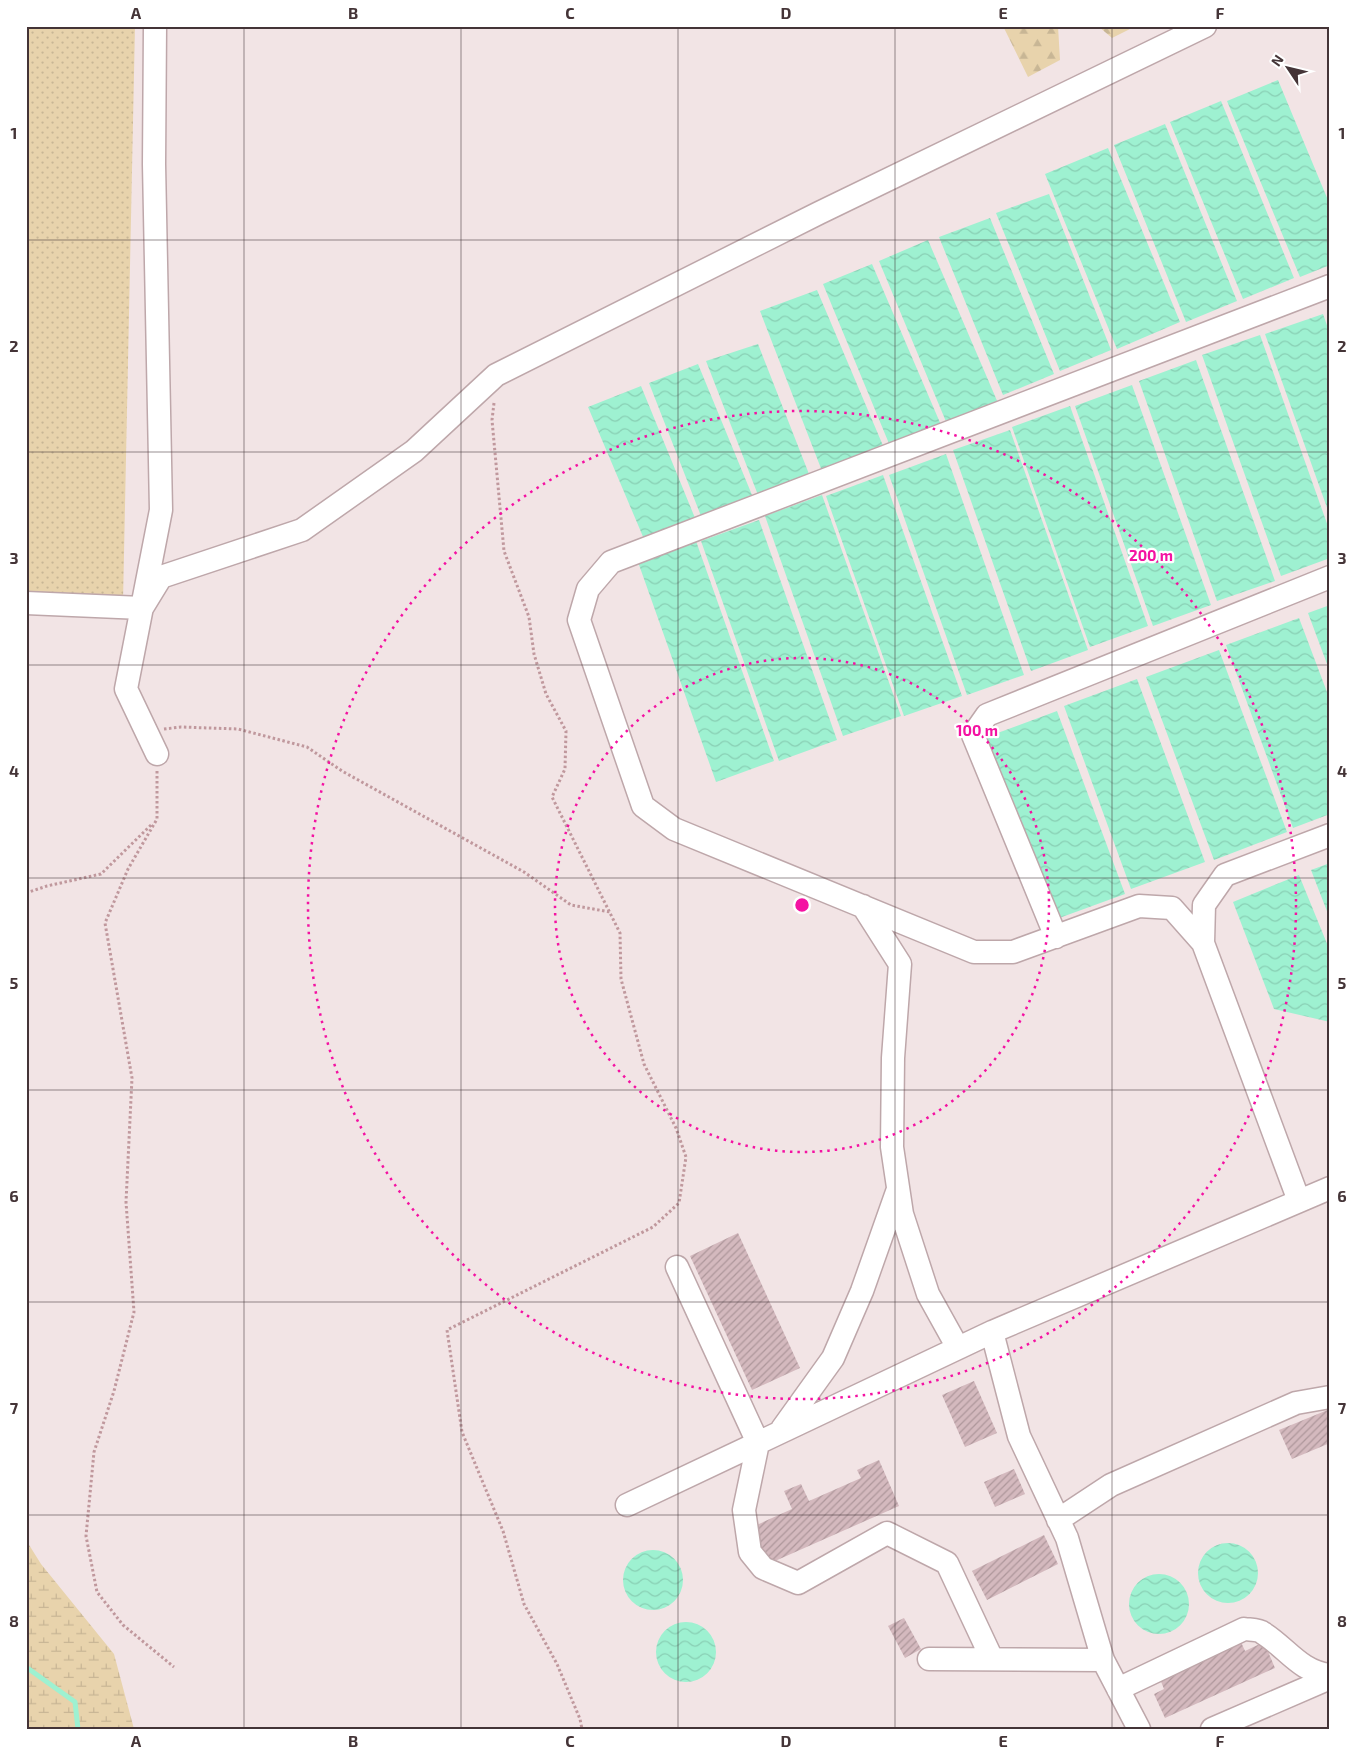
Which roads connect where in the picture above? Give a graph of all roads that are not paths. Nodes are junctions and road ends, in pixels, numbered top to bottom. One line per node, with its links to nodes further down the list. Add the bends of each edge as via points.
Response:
1 (154, 26): 6 (street, via 161,510)
2 (1205, 26): 6 (street, via 819,213 496,375 414,451 302,530 161,577)
3 (1330, 286): 9 (street, via 611,562 588,589 579,620 642,806 674,830)
4 (1330, 577): 10 (street, via 987,715 973,735)
5 (26, 603): 6 (street)
6 (142, 608): 7 (street, via 126,689)
7 (157, 754)
8 (1330, 835): 11 (street, via 1225,875 1204,905)
9 (863, 906): 10 (street, via 974,952 1013,952); 13 (street, via 900,964 893,1058 892,1137)
10 (1056, 937): 11 (street, via 1139,906 1172,908)
11 (1203, 942): 14 (street)
12 (1330, 1188): 14 (street)
13 (898, 1189): 17 (street, via 902,1214 928,1294); 19 (street, via 862,1290 833,1358)
14 (1299, 1201): 16 (street)
15 (677, 1267): 20 (street)
16 (992, 1332): 17 (street); 22 (street, via 1018,1436)
17 (958, 1348): 19 (street)
18 (1330, 1397): 22 (street, via 1296,1403 1111,1486)
19 (781, 1432): 20 (street)
20 (758, 1443): 21 (street); 24 (street, via 744,1510 750,1552 763,1568 798,1582 887,1533 947,1563)
21 (627, 1505)
22 (1058, 1520): 25 (street, via 1067,1538)
23 (929, 1659): 24 (street)
24 (992, 1659): 25 (street)
25 (1103, 1660): 27 (street)
26 (1330, 1677): 27 (street, via 1295,1661 1262,1631 1244,1629); 29 (street)
27 (1118, 1689): 28 (street)
28 (1139, 1729)
29 (1212, 1729)

